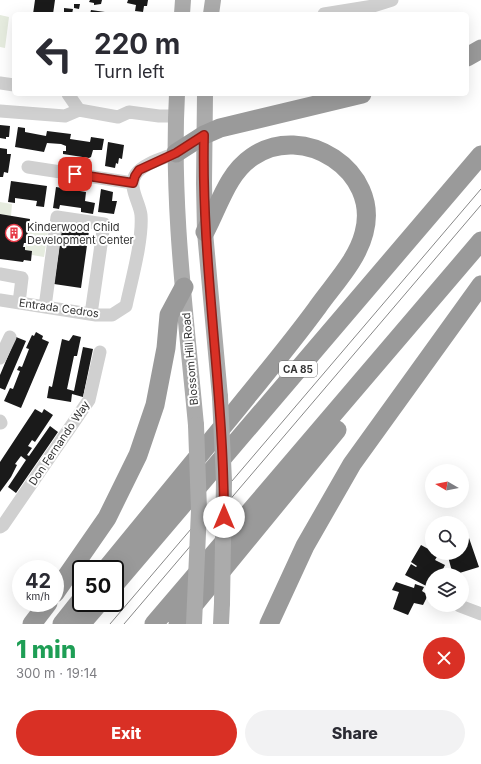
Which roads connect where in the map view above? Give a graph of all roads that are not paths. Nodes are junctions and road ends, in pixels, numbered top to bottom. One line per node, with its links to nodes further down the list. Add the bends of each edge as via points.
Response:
1 (183, 0): 4 (main road)
2 (213, 0): 5 (main road)
3 (392, 0): 6 (street)
4 (182, 12)
5 (211, 12)
6 (336, 12)
7 (481, 49): 8 (highway)
8 (469, 56)
9 (0, 83): 10 (street)
10 (12, 85)
11 (69, 96): 15 (street)
12 (177, 96): 17 (main road, Blossom Hill Road)
13 (205, 96): 18 (main road)
14 (354, 96): 18 (highway, via 220,128)
15 (79, 110): 16 (street, via 66,116); 17 (street, via 118,117 129,112)
16 (0, 111)
17 (176, 116): 19 (main road, Blossom Hill Road)
18 (204, 135): 19 (highway); 23 (main road)
19 (176, 153): 22 (street, via 139,170); 28 (main road, Blossom Hill Road, via 177,204)
20 (481, 155): 38 (highway, CA 85)
21 (28, 167): 22 (street)
22 (133, 183): 32 (street, Entrada Cedros, via 141,217 126,306 112,315)
23 (205, 232): 37 (highway, via 234,174 254,156 277,147 306,146 335,158 351,173 362,190 366,221 364,233 353,258 299,333); 51 (main road, bridge, via 220,397 224,481)
24 (481, 241): 25 (highway)
25 (455, 271): 48 (highway); 49 (highway, via 388,367)
26 (3, 275): 30 (street, via 22,278)
27 (481, 285): 52 (highway, via 352,464 304,546)
28 (184, 287): 39 (highway, via 169,315 166,348 155,405 138,454 107,518); 50 (main road, Blossom Hill Road, bridge, via 196,425 199,510)
29 (0, 300): 30 (street, Entrada Cedros)
30 (19, 303): 31 (street, Entrada Cedros)
31 (45, 307): 32 (street, Entrada Cedros); 32 (street, via 57,217 104,224)
32 (91, 314)
33 (10, 337): 35 (street)
34 (100, 352): 36 (street, Don Fernando Way, via 89,400)
35 (0, 358)
36 (0, 526)
37 (113, 560)
38 (124, 573)
39 (64, 580)
40 (469, 609): 44 (street)
41 (72, 611): 46 (highway)
42 (41, 612): 45 (highway)
43 (91, 612): 47 (highway)
44 (481, 614)
45 (32, 624)
46 (62, 624)
47 (81, 624)
48 (154, 624)
49 (178, 624)
50 (194, 624)
51 (221, 624)
52 (269, 624)

